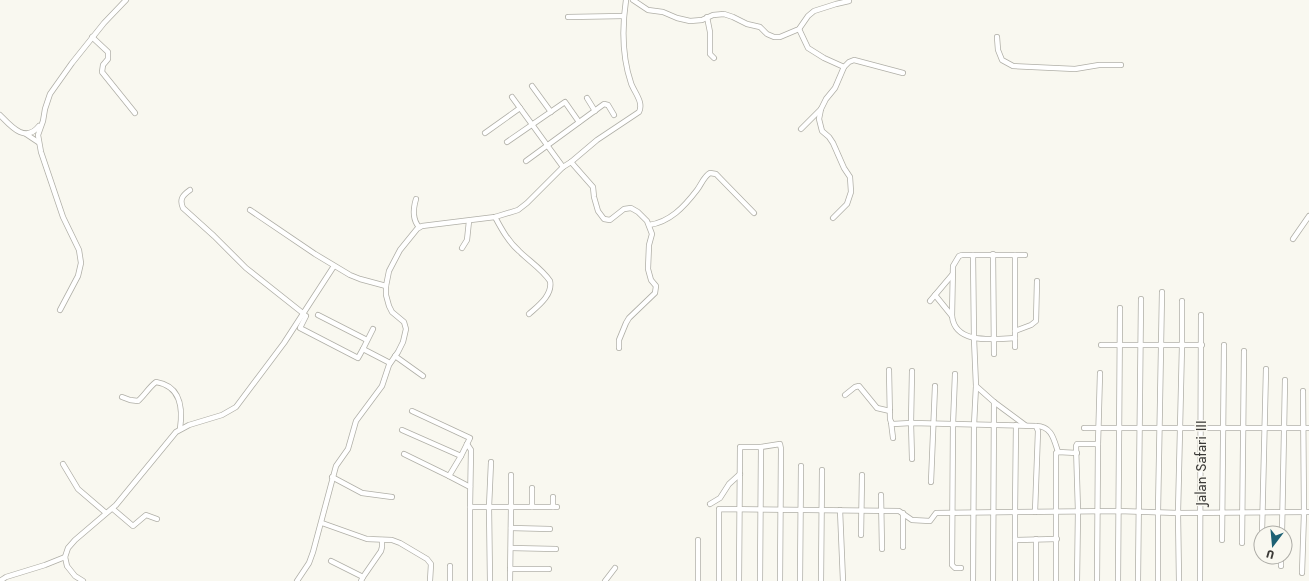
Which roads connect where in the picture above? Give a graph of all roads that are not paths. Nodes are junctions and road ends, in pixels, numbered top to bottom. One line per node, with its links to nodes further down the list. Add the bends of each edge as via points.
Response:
1 (126, 0): 10 (street)
2 (626, 0): 5 (street)
3 (633, 0): 7 (street, via 648,10 663,12 684,20 697,21)
4 (849, 1): 8 (street, via 814,12 808,16)
5 (624, 16): 6 (street); 35 (street, via 626,60 640,109)
6 (568, 17)
7 (707, 17): 8 (street, via 718,14 730,15 747,24 760,27 774,37); 11 (street, via 710,54)
8 (800, 29): 13 (street, via 808,48)
9 (997, 37): 12 (street, via 1002,60 1013,66 1075,69)
10 (92, 38): 22 (street, via 108,52 108,59 102,65 102,72); 25 (street, via 50,94)
11 (714, 58)
12 (1121, 65)
13 (844, 67): 14 (street, via 854,60); 19 (street)
14 (903, 73)
15 (532, 86): 21 (street)
16 (512, 97): 18 (street)
17 (587, 98): 20 (street)
18 (520, 108): 27 (street); 29 (street)
19 (821, 110): 28 (street); 43 (street, via 822,131 833,142 850,177 852,192 847,204)
20 (595, 111): 24 (street, via 606,104); 26 (street)
21 (551, 112): 26 (street, via 566,102); 27 (street)
22 (135, 113)
23 (0, 115): 30 (street, via 15,130)
24 (614, 115)
25 (43, 121): 30 (street, via 36,130); 31 (street)
26 (579, 122): 33 (street)
27 (532, 126): 32 (street); 33 (street)
28 (801, 129)
29 (484, 133)
30 (26, 134): 31 (street)
31 (38, 142): 63 (street, via 63,218 79,250 81,263 78,276)
32 (507, 142)
33 (546, 146): 34 (street); 36 (street)
34 (526, 161)
35 (571, 162): 36 (street); 45 (street, via 594,187 598,212 604,219 610,220 624,209 631,208)
36 (562, 167): 42 (street, via 518,210)
37 (190, 190): 65 (street, via 181,199 183,208 246,268)
38 (416, 199): 46 (street, via 413,209 414,221)
39 (250, 210): 53 (street)
40 (754, 213): 45 (street, via 714,173 708,174 685,204 669,218)
41 (1309, 216): 47 (street)
42 (495, 217): 44 (street); 64 (street, via 504,235 550,281 550,290 545,299)
43 (833, 218)
44 (469, 220): 46 (street); 48 (street, via 467,240)
45 (649, 225): 82 (street, via 652,234 648,269 656,289 629,318 619,340)
46 (419, 227): 56 (street, via 392,264)
47 (1293, 239)
48 (462, 248)
49 (973, 254): 50 (street); 54 (street, via 959,256 953,266); 72 (street)
50 (993, 254): 51 (street); 73 (street)
51 (1015, 255): 52 (street); 70 (street)
52 (1025, 255)
53 (334, 266): 56 (street, via 360,279); 65 (street)
54 (952, 275): 58 (street); 68 (street)
55 (1037, 281): 70 (street, via 1036,321)
56 (386, 286): 87 (street, via 388,306 403,321 406,329)
57 (1162, 292): 78 (street)
58 (935, 295): 60 (street); 68 (street)
59 (1141, 299): 77 (street)
60 (930, 301)
61 (1182, 301): 81 (street)
62 (1120, 308): 76 (street)
63 (60, 310)
64 (529, 314)
65 (305, 315): 84 (street, via 300,328 358,358); 125 (street, via 236,407 222,415)
66 (318, 315): 74 (street)
67 (1201, 315): 79 (street, Jalan Safari III)
68 (952, 316): 72 (street, via 955,327)
69 (373, 329): 74 (street)
70 (1015, 331): 71 (street)
71 (1015, 338): 73 (street); 83 (street)
72 (974, 339): 73 (street); 97 (street)
73 (994, 339): 86 (street)
74 (367, 340): 84 (street)
75 (1101, 345): 76 (street)
76 (1120, 345): 77 (street); 119 (street)
77 (1140, 345): 78 (street); 120 (street)
78 (1162, 345): 81 (street); 113 (street)
79 (1202, 345): 81 (street); 114 (street, Jalan Safari III)
80 (1224, 345): 115 (street)
81 (1182, 346): 121 (street)
82 (620, 348)
83 (1015, 348)
84 (363, 349): 88 (street)
85 (1244, 351): 116 (street)
86 (994, 354)
87 (396, 356): 88 (street); 94 (street)
88 (390, 363): 144 (street, via 382,386 356,421 348,449 336,464)
89 (1266, 369): 122 (street)
90 (889, 370): 103 (street)
91 (912, 371): 105 (street)
92 (1100, 373): 118 (street)
93 (955, 374): 107 (street)
94 (423, 376)
95 (1285, 380): 123 (street)
96 (935, 386): 106 (street)
97 (976, 386): 101 (street); 108 (street)
98 (1303, 391): 124 (street)
99 (845, 395): 103 (street, via 859,386 877,408)
100 (122, 397): 125 (street, via 138,401 152,384 156,382 167,385 176,394 180,405)
101 (994, 402): 109 (street); 111 (street)
102 (412, 411): 128 (street, via 470,438)
103 (890, 411): 104 (street)
104 (891, 422): 105 (street); 127 (street)
105 (911, 424): 106 (street); 135 (street)
106 (933, 424): 107 (street); 145 (street)
107 (953, 424): 108 (street); 181 (street)
108 (974, 425): 109 (street); 182 (street)
109 (994, 425): 110 (street); 168 (street)
110 (1016, 425): 111 (street); 169 (street)
111 (1026, 425): 112 (street)
112 (1036, 426): 131 (street, via 1051,432); 170 (street, via 1038,431)
113 (1159, 427): 120 (street); 121 (street); 173 (street)
114 (1201, 427): 115 (street); 121 (street); 184 (street, Jalan Safari III)
115 (1223, 427): 116 (street); 174 (street)
116 (1243, 427): 122 (street); 175 (street)
117 (1084, 428): 118 (street)
118 (1099, 428): 119 (street); 129 (street)
119 (1119, 428): 120 (street); 167 (street)
120 (1140, 428): 172 (street)
121 (1179, 428): 183 (street)
122 (1264, 428): 123 (street); 176 (street)
123 (1284, 428): 124 (street); 177 (street)
124 (1306, 428): 178 (street)
125 (180, 429): 156 (street)
126 (402, 430): 134 (street)
127 (893, 438)
128 (467, 444): 134 (street); 146 (street, via 470,450)
129 (1098, 444): 132 (street, via 1077,444); 166 (street)
130 (761, 447): 141 (street, via 740,447); 158 (street); 159 (street, via 780,444)
131 (1058, 452): 132 (street); 171 (street)
132 (1077, 453): 165 (street)
133 (404, 454): 143 (street)
134 (461, 456): 143 (street)
135 (912, 459)
136 (491, 462): 153 (street)
137 (62, 464): 179 (street, via 78,489)
138 (801, 466): 160 (street)
139 (822, 470): 161 (street)
140 (511, 474): 154 (street)
141 (740, 474): 151 (street, via 729,484 720,498); 157 (street)
142 (862, 475): 163 (street)
143 (449, 476): 146 (street)
144 (332, 477): 149 (street, via 363,494); 186 (street)
145 (931, 482)
146 (470, 486): 152 (street)
147 (532, 488): 155 (street)
148 (881, 495): 164 (street)
149 (392, 497)
150 (553, 497): 155 (street, via 555,507)
151 (710, 504)
152 (470, 507): 153 (street); 217 (street)
153 (489, 507): 154 (street); 218 (street)
154 (511, 507): 155 (street); 189 (street)
155 (532, 507)
156 (113, 509): 179 (street); 185 (street, via 133,526 146,514)
157 (739, 509): 158 (street); 222 (street, via 719,509); 223 (street)
158 (760, 509): 159 (street); 224 (street)
159 (780, 509): 160 (street); 225 (street)
160 (801, 509): 161 (street); 226 (street)
161 (821, 510): 162 (street); 227 (street)
162 (840, 510): 163 (street); 228 (street)
163 (861, 510): 164 (street); 191 (street)
164 (881, 511): 180 (street); 202 (street)
165 (1078, 511): 166 (street); 171 (street); 234 (street)
166 (1098, 511): 167 (street); 235 (street)
167 (1118, 511): 172 (street); 236 (street)
168 (994, 512): 169 (street); 182 (street); 230 (street)
169 (1015, 512): 170 (street); 196 (street)
170 (1035, 512): 171 (street)
171 (1057, 512): 193 (street)
172 (1138, 512): 173 (street); 237 (street)
173 (1158, 512): 183 (street); 238 (street)
174 (1222, 512): 175 (street); 184 (street); 197 (street)
175 (1242, 512): 176 (street); 198 (street)
176 (1262, 512): 177 (street); 187 (street)
177 (1283, 512): 178 (street); 188 (street)
178 (1306, 512): 210 (street)
179 (106, 513): 203 (street, via 75,540)
180 (903, 513): 181 (street, via 912,520 930,521 936,513); 199 (street)
181 (952, 513): 182 (street); 207 (street, via 952,565)
182 (974, 513): 229 (street)
183 (1178, 513): 184 (street); 239 (street)
184 (1201, 513): 240 (street, Jalan Safari III)
185 (157, 519)
186 (322, 523): 194 (street, via 365,538); 214 (street, via 311,558)
187 (1262, 525)
188 (1282, 525)
189 (511, 528): 190 (street); 200 (street)
190 (550, 529)
191 (861, 535)
192 (1036, 539): 193 (street); 196 (street); 232 (street)
193 (1056, 539): 233 (street)
194 (382, 540): 211 (street, via 381,551); 215 (street, via 396,541 427,559 431,564)
195 (698, 540): 221 (street)
196 (1015, 540): 231 (street)
197 (1222, 540)
198 (1242, 543)
199 (902, 547)
200 (511, 548): 201 (street); 208 (street)
201 (556, 549)
202 (882, 549)
203 (65, 557): 212 (street); 213 (street, via 70,571)
204 (331, 561): 211 (street)
205 (450, 566): 216 (street)
206 (615, 568): 220 (street)
207 (961, 568)
208 (510, 569): 209 (street); 219 (street)
209 (549, 569)
210 (1302, 573)
211 (362, 579)
212 (0, 581)
213 (83, 581)
214 (297, 581)
215 (430, 581)
216 (450, 581)
217 (470, 581)
218 (490, 581)
219 (510, 581)
220 (605, 581)
221 (698, 581)
222 (719, 581)
223 (739, 581)
224 (760, 581)
225 (780, 581)
226 (800, 581)
227 (821, 581)
228 (843, 581)
229 (973, 581)
230 (993, 581)
231 (1015, 581)
232 (1036, 581)
233 (1056, 581)
234 (1077, 581)
235 (1097, 581)
236 (1118, 581)
237 (1138, 581)
238 (1158, 581)
239 (1179, 581)
240 (1200, 581)

